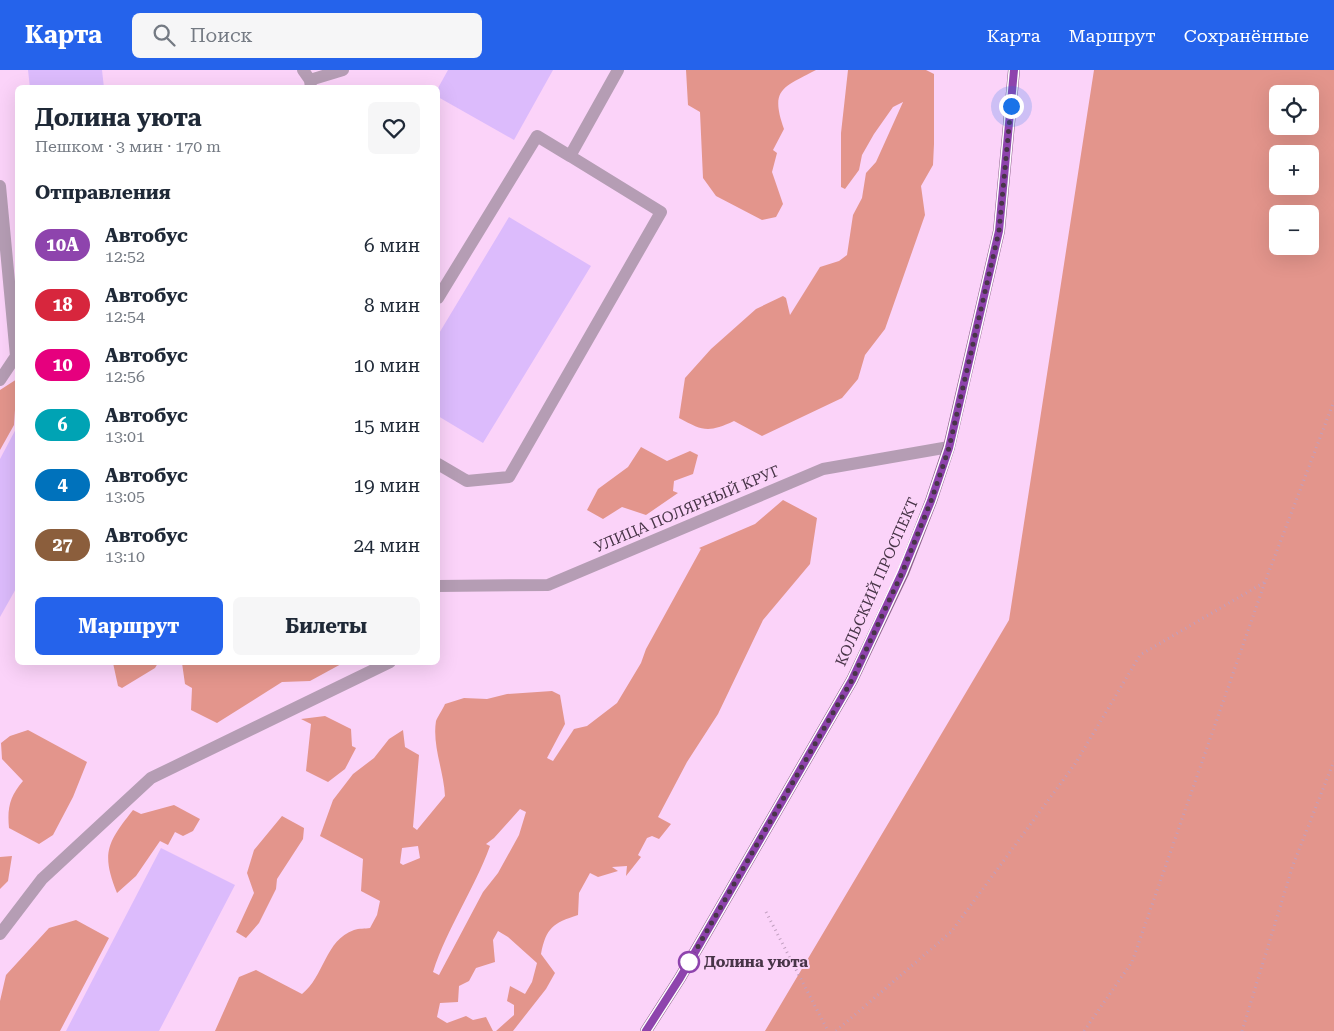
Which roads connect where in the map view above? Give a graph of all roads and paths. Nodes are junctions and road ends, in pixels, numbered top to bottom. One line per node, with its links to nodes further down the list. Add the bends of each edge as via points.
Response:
1 (343, 70): 4 (street)
2 (618, 70): 5 (street)
3 (1014, 70): 12 (main road, КОЛЬСКИЙ ПРОСПЕКТ, via 999,231)
4 (308, 79)
5 (570, 156): 7 (street, via 537,136); 13 (street, via 661,212 509,477 467,481)
6 (0, 186): 8 (street)
7 (440, 295)
8 (15, 345)
9 (15, 358): 10 (street)
10 (0, 380)
11 (1334, 401): 14 (path)
12 (949, 448): 15 (street, УЛИЦА ПОЛЯРНЫЙ КРУГ, via 823,469 548,585); 20 (main road, КОЛЬСКИЙ ПРОСПЕКТ, via 902,573 852,680)
13 (440, 465)
14 (1265, 582): 22 (path, via 1140,655 1075,764 952,932); 23 (path, via 1132,962)
15 (440, 586)
16 (384, 665): 19 (street, via 151,778 42,879)
17 (1334, 761): 24 (path, via 1293,865)
18 (766, 912): 21 (path)
19 (0, 934)
20 (646, 1031)
21 (828, 1031)
22 (836, 1031)
23 (1084, 1031)
24 (1242, 1031)

